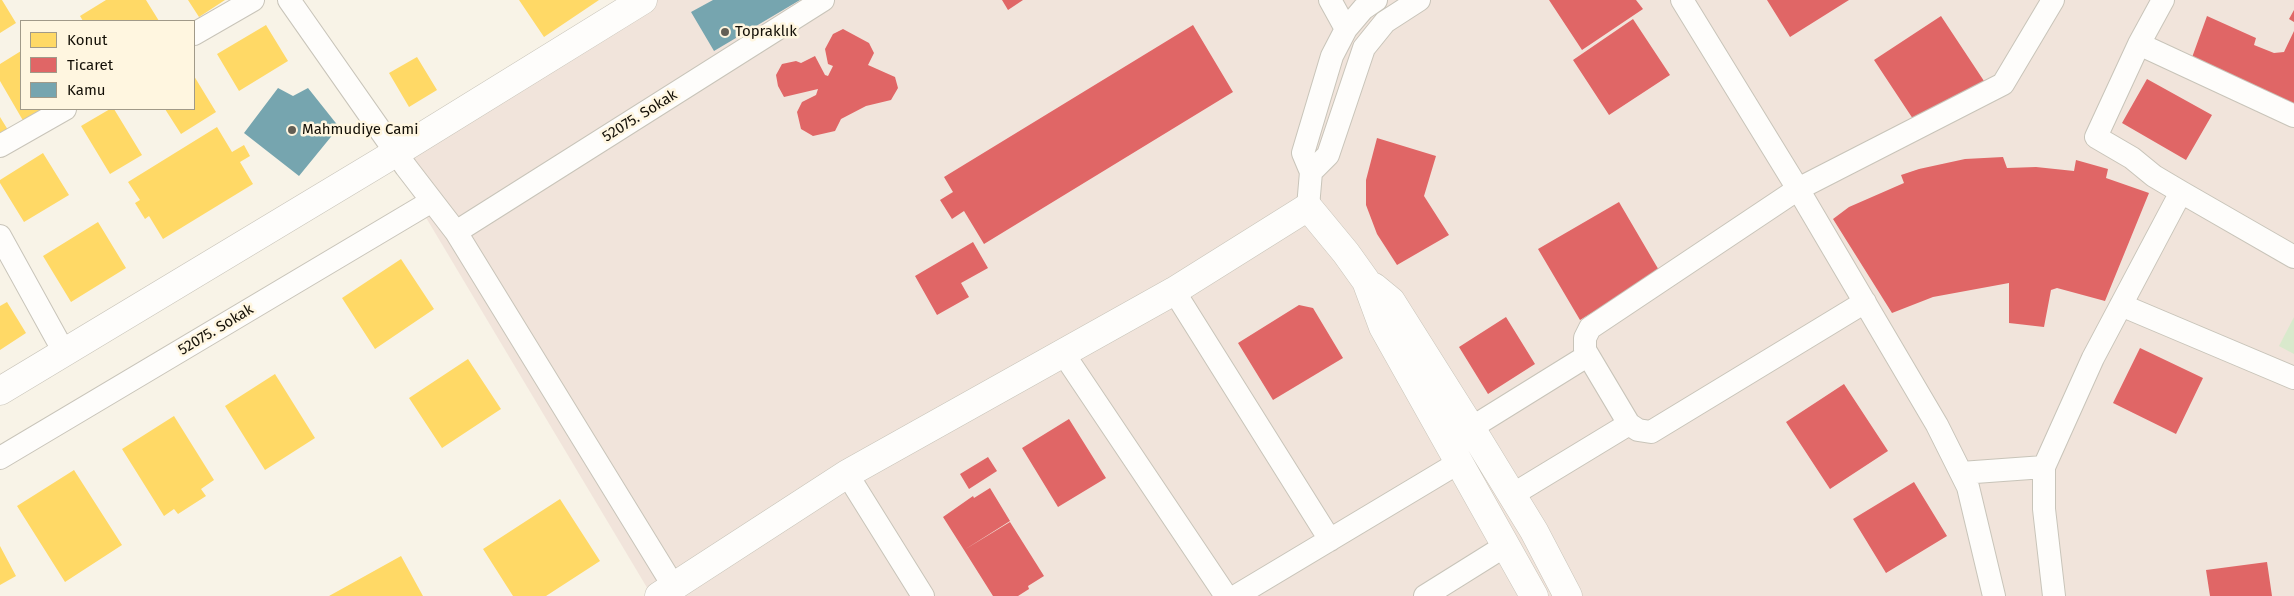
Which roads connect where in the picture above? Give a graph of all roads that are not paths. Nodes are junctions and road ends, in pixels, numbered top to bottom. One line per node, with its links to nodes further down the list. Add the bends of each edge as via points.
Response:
1 (253, 0): 12 (street)
2 (289, 0): 17 (street)
3 (643, 0): 17 (street)
4 (824, 0): 23 (street, 52075. Sokak)
5 (1330, 0): 11 (street)
6 (1376, 0): 11 (street, via 1363,9)
7 (1419, 0): 18 (street, via 1385,22 1364,48 1328,155)
8 (1682, 0): 19 (street)
9 (2053, 0): 19 (street, via 2002,84)
10 (2163, 0): 13 (street)
11 (1346, 29): 18 (street, via 1332,56 1303,153)
12 (195, 33)
13 (2139, 44): 15 (street); 20 (street, via 2096,137)
14 (63, 110): 16 (street)
15 (2294, 116)
16 (0, 146)
17 (396, 152): 21 (street); 30 (street)
18 (1311, 172): 22 (street)
19 (1798, 189): 28 (street); 32 (street, via 1590,328 1584,344)
20 (2181, 192): 25 (street); 29 (street)
21 (432, 201): 23 (street); 37 (street, 52075. Sokak)
22 (1308, 207): 26 (street, via 1346,252); 27 (street)
23 (456, 232): 45 (street)
24 (0, 236): 30 (street)
25 (2294, 257)
26 (1366, 282): 36 (street, via 1391,301); 38 (street, via 1383,326)
27 (1174, 291): 31 (street); 43 (street)
28 (1865, 302): 35 (street, via 1657,430 1644,432); 40 (street, via 1937,424)
29 (2121, 305): 33 (street); 39 (street, via 2092,358)
30 (64, 352): 34 (street)
31 (1063, 353): 41 (street); 47 (street)
32 (1587, 356): 35 (street); 36 (street)
33 (2294, 378)
34 (0, 392)
35 (1629, 424): 42 (street)
36 (1470, 428): 42 (street)
37 (0, 458)
38 (1458, 463): 43 (street); 44 (street)
39 (2044, 467): 40 (street); 53 (street, via 2044,509)
40 (1961, 473): 52 (street, via 1968,487)
41 (847, 474): 45 (street); 46 (street)
42 (1512, 494): 51 (street)
43 (1330, 540): 48 (street)
44 (1505, 546): 49 (street); 50 (street)
45 (667, 592)
46 (923, 596)
47 (1226, 596)
48 (1236, 596)
49 (1425, 596)
50 (1534, 596)
51 (1568, 596)
52 (1994, 596)
53 (2054, 596)

